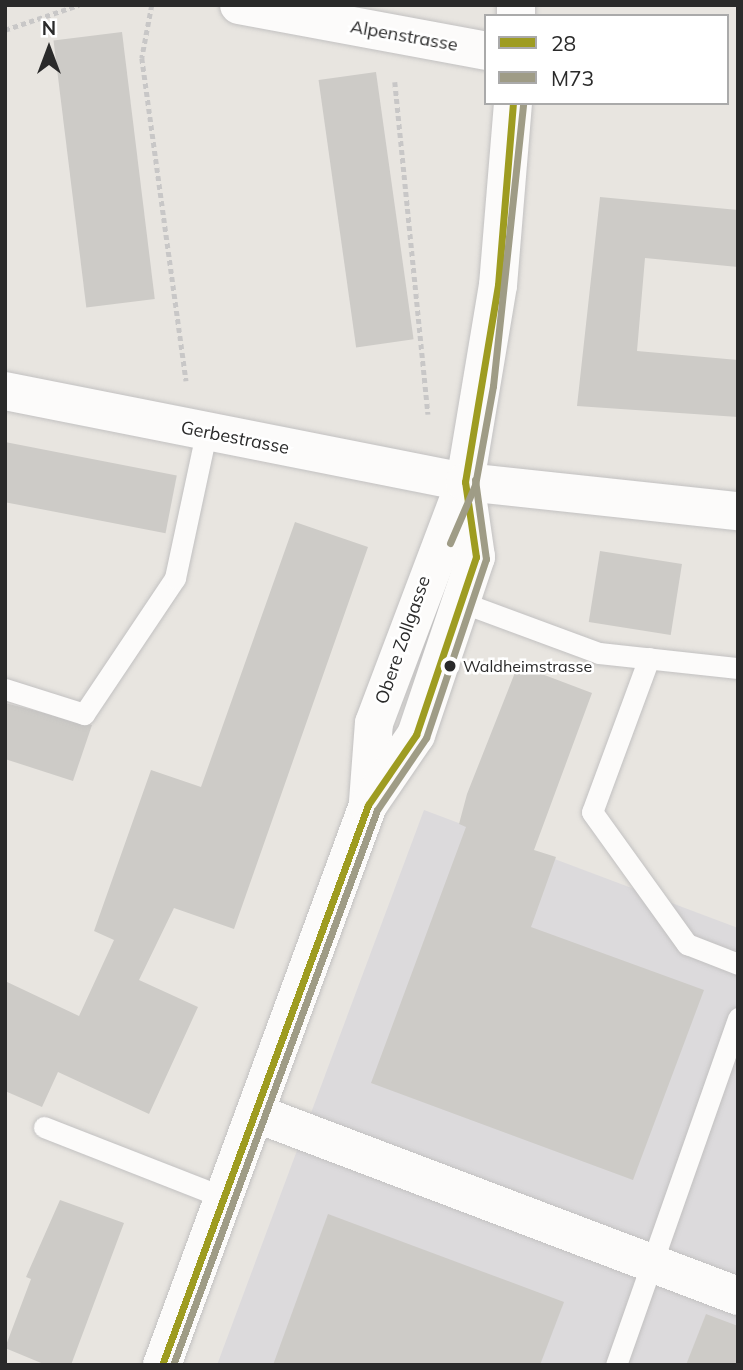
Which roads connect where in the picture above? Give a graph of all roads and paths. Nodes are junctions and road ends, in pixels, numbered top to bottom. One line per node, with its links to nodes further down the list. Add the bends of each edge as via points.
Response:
1 (79, 5): 4 (path)
2 (152, 5): 9 (path, via 142,58)
3 (239, 5): 5 (street, Alpenstrasse)
4 (5, 30)
5 (391, 35): 6 (street, Alpenstrasse); 10 (path, via 424,406)
6 (484, 51)
7 (513, 105): 10 (street, Obere Zollgasse, via 498,285)
8 (5, 391): 9 (street, Gerbestrasse)
9 (200, 431): 10 (street, Gerbestrasse); 15 (lane, via 175,578 84,714)
10 (466, 482): 11 (street); 12 (street, Obere Zollgasse, via 476,557); 16 (street, Obere Zollgasse, via 374,723)
11 (738, 511)
12 (461, 602): 13 (lane, via 599,653); 16 (street, Obere Zollgasse, via 416,735)
13 (649, 658): 14 (lane); 17 (lane, via 592,812 687,944)
14 (738, 668)
15 (5, 689)
16 (368, 805): 19 (street, Obere Zollgasse)
17 (738, 964)
18 (738, 1018): 22 (lane)
19 (255, 1113): 21 (street, Obere Zollgasse); 22 (street)
20 (44, 1127): 21 (lane)
21 (223, 1197): 24 (street, Obere Zollgasse)
22 (652, 1263): 23 (street); 25 (lane)
23 (738, 1296)
24 (162, 1365)
25 (616, 1365)

